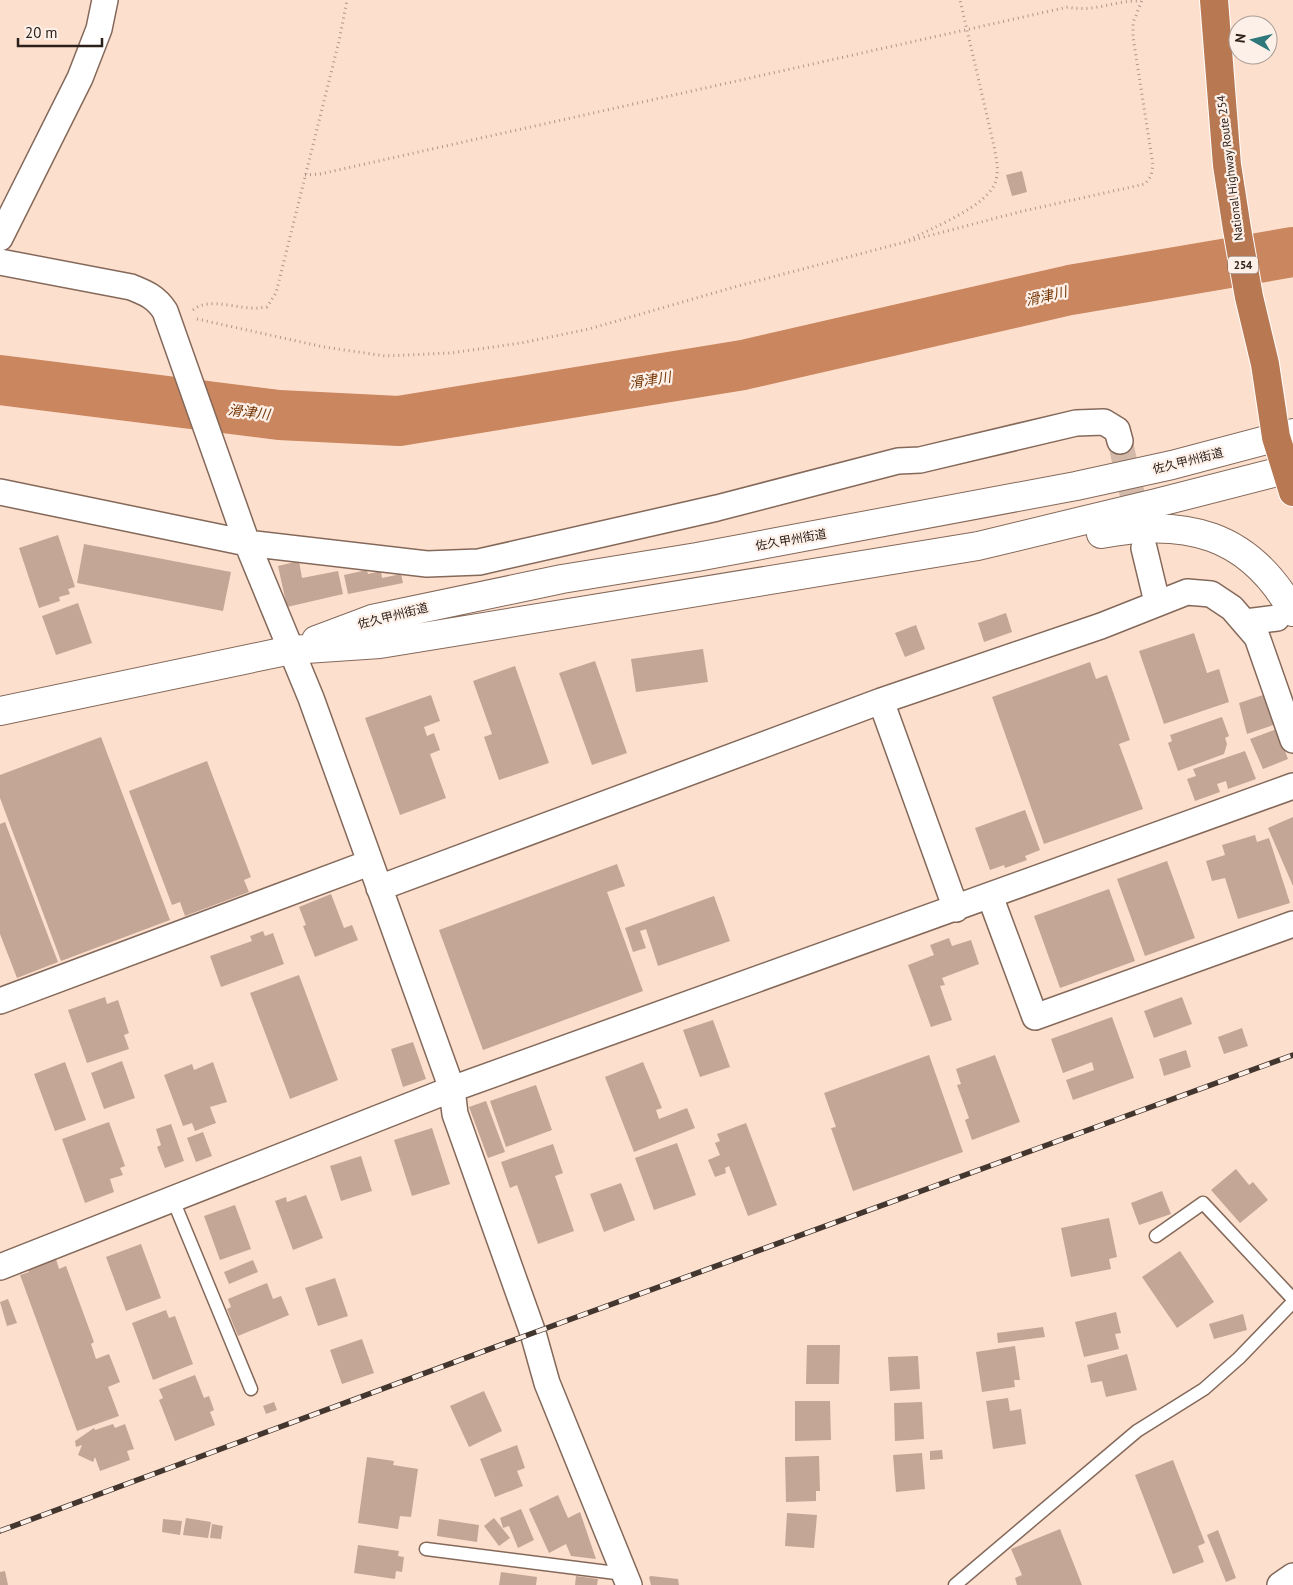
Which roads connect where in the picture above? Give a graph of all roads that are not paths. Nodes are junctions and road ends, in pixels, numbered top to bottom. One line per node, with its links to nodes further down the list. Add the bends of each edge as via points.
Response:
1 (105, 0): 3 (street, via 100,29 80,78)
2 (1214, 0): 5 (highway, National Highway Route 254 / 254, via 1227,165 1249,297)
3 (0, 238)
4 (0, 262): 11 (street, via 132,287 159,301 172,326)
5 (1265, 364): 6 (highway, National Highway Route 254 / 254); 7 (highway, National Highway Route 254 / 254)
6 (1293, 416)
7 (1285, 435): 9 (highway, National Highway Route 254 / 254); 17 (main road, 佐久甲州街道, via 1172,466 1076,486 562,579 372,619)
8 (1120, 441): 11 (street, via 1117,430 1104,422 1076,423 920,460 898,461 717,508 479,562 428,564)
9 (1291, 476): 12 (main road, 佐久甲州街道)
10 (3, 495): 11 (street)
11 (245, 538): 17 (street)
12 (978, 546): 15 (main road, via 1049,544 1136,528 1174,529 1198,534 1220,540 1259,565 1281,590); 17 (main road, 佐久甲州街道, via 380,644)
13 (1144, 548): 14 (street)
14 (1158, 602): 16 (street, via 1187,592 1211,594); 18 (street, via 1101,626)
15 (1285, 615): 16 (street)
16 (1246, 622): 20 (street, via 1257,637)
17 (291, 650): 19 (main road, 佐久甲州街道); 22 (street)
18 (881, 701): 23 (street); 25 (street)
19 (0, 711)
20 (1293, 740)
21 (1293, 786): 24 (street)
22 (370, 864): 23 (street); 27 (street)
23 (379, 888): 28 (street)
24 (990, 896): 25 (street); 26 (street, via 1035,1017)
25 (956, 909): 28 (street)
26 (1293, 924)
27 (0, 1001)
28 (452, 1089): 29 (street); 36 (street, via 455,1114 533,1333 547,1383)
29 (173, 1200): 31 (street); 33 (lane)
30 (1156, 1236): 32 (lane, via 1203,1204)
31 (0, 1267)
32 (1293, 1300): 37 (lane, via 1239,1358 1204,1389 1137,1431)
33 (251, 1389)
34 (426, 1548): 36 (lane)
35 (1293, 1576): 38 (street)
36 (626, 1579)
37 (955, 1585)
38 (1280, 1585)

